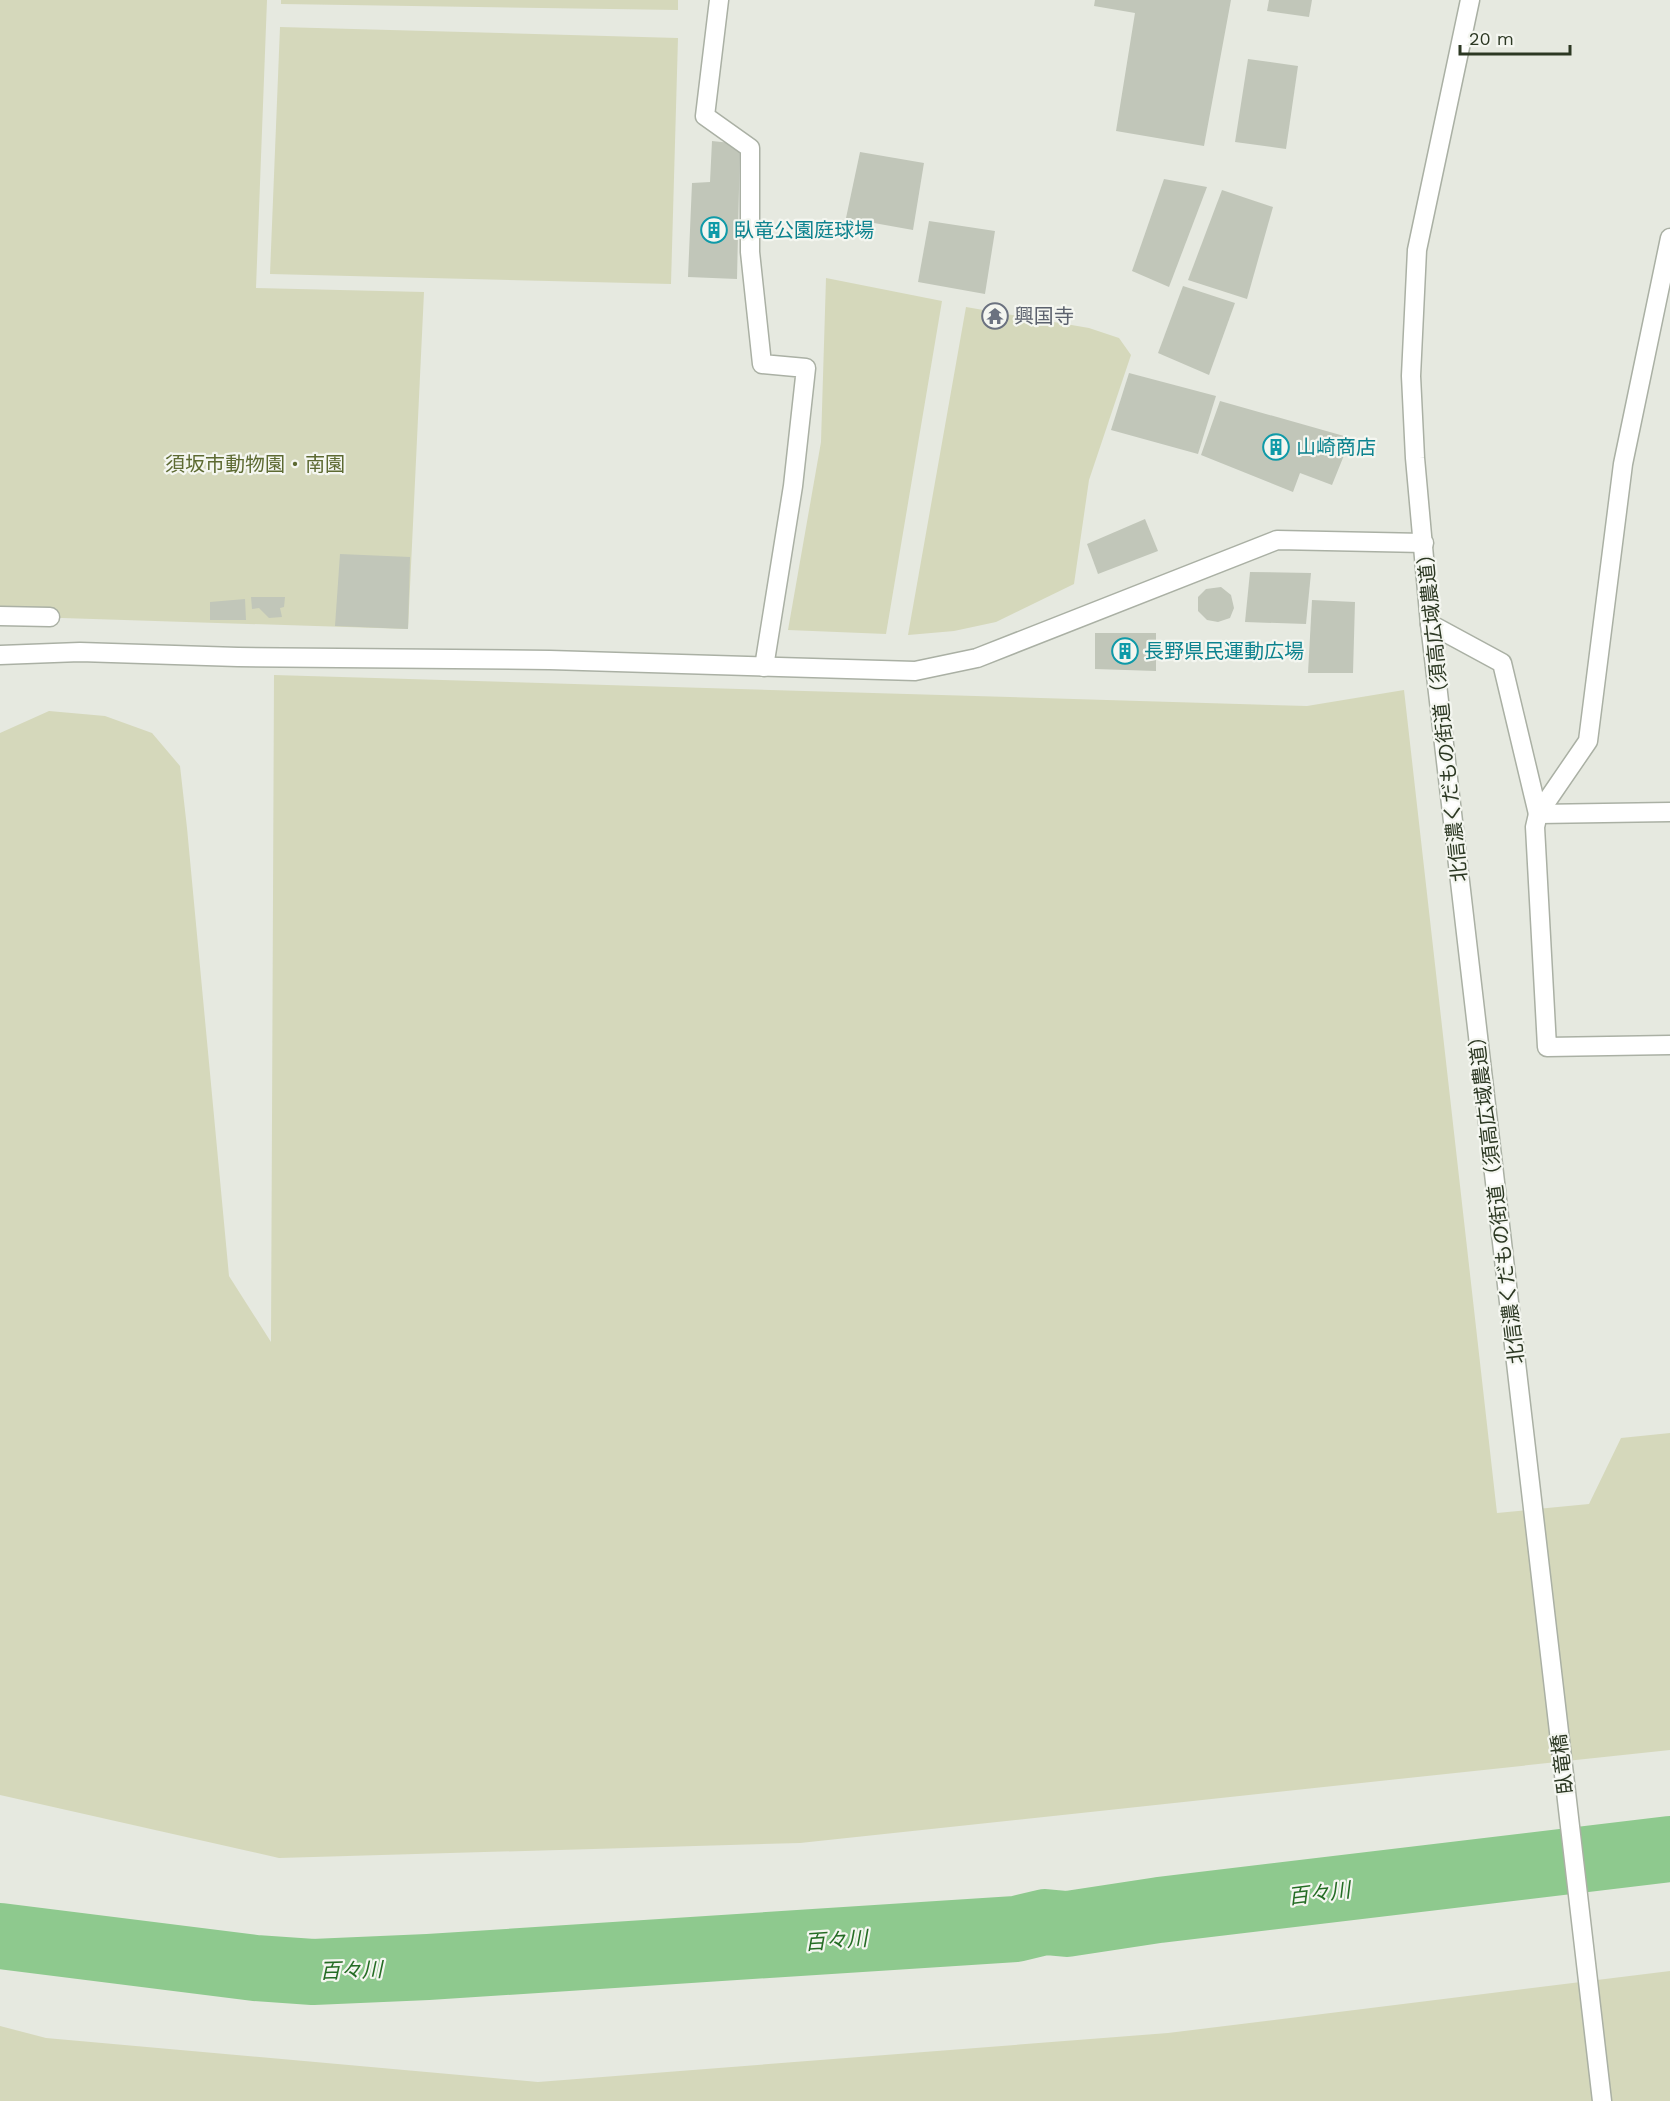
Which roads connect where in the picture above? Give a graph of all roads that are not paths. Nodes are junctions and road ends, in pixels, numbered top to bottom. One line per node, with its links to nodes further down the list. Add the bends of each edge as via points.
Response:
1 (719, 0): 9 (street, via 705,116 750,148 750,252 762,364 806,368 793,486)
2 (1470, 0): 4 (street, 北信濃くだもの街道（須高広域農道）, via 1417,250 1411,376)
3 (1670, 238): 11 (street, via 1623,464 1588,741)
4 (1424, 543): 7 (street, 北信濃くだもの街道（須高広域農道）); 9 (street, via 1277,540 977,658 915,671)
5 (0, 616): 6 (street)
6 (50, 617)
7 (1430, 624): 11 (street, via 1502,663); 13 (street, 北信濃くだもの街道（須高広域農道）)
8 (0, 655): 9 (street, via 80,652)
9 (764, 667)
10 (1670, 812): 11 (street)
11 (1538, 814): 12 (street, via 1535,827 1548,1047)
12 (1670, 1045)
13 (1522, 1428): 14 (street, 臥竜橋)
14 (1602, 2101)

